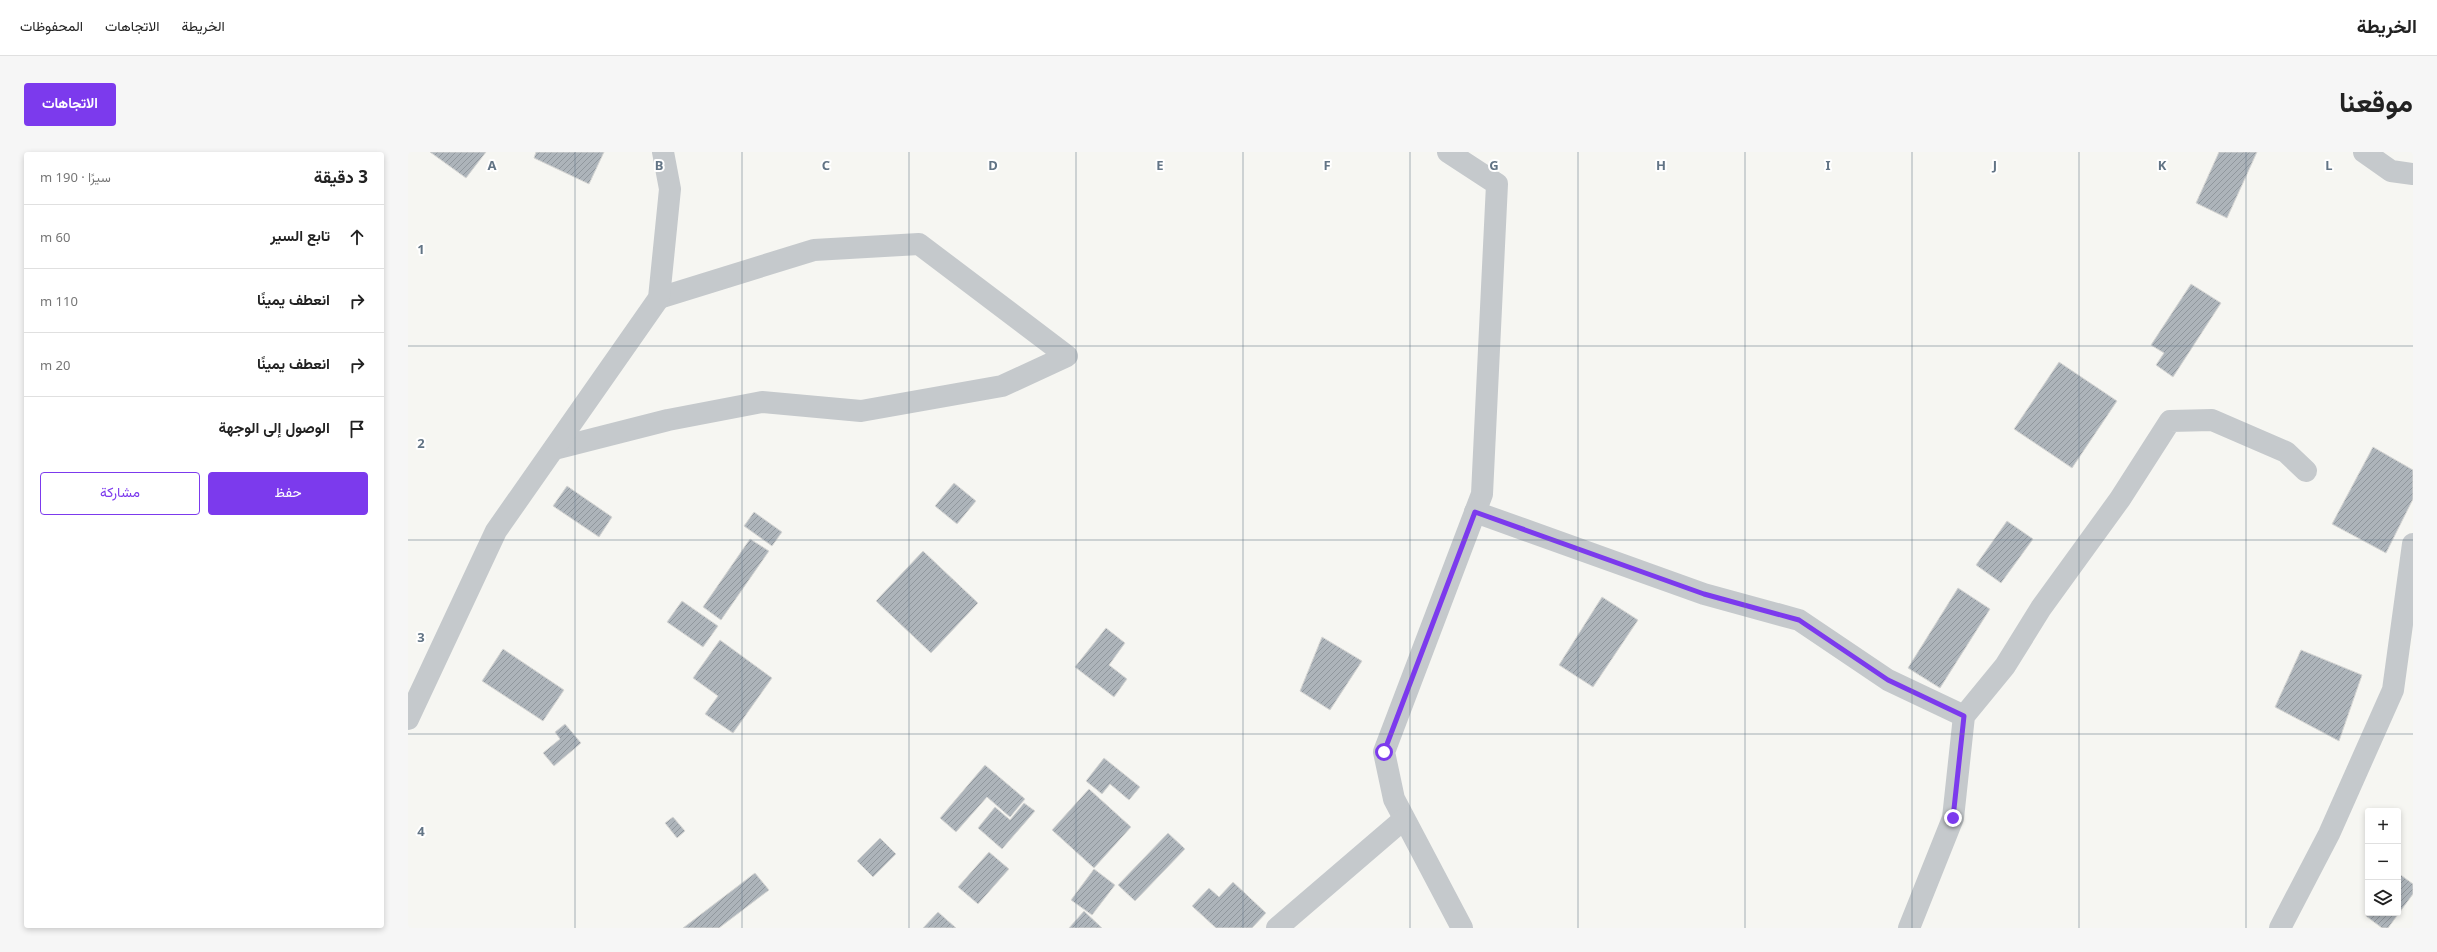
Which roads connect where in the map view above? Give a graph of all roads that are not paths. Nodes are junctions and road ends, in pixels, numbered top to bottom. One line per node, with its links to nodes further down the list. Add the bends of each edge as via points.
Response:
1 (664, 152): 5 (street, via 670,189)
2 (1448, 152): 8 (street, via 1497,184 1482,494)
3 (2364, 152): 4 (street, via 2391,171)
4 (2413, 174)
5 (659, 298): 6 (street); 6 (street, via 814,250 919,244 1067,356 1002,386 861,411 762,402 668,420)
6 (554, 449): 11 (street, via 496,531)
7 (2306, 471): 10 (street, via 2286,452 2212,420 2170,421 2120,499 2041,608 2005,666)
8 (1475, 512): 10 (street, via 1704,594 1799,620 1888,680); 12 (street, via 1384,752 1394,800)
9 (2413, 544): 16 (street, via 2393,690 2329,834)
10 (1964, 716): 15 (street, via 1953,818)
11 (408, 719)
12 (1404, 819): 13 (street); 14 (street)
13 (1277, 928)
14 (1462, 928)
15 (1909, 928)
16 (2280, 928)

